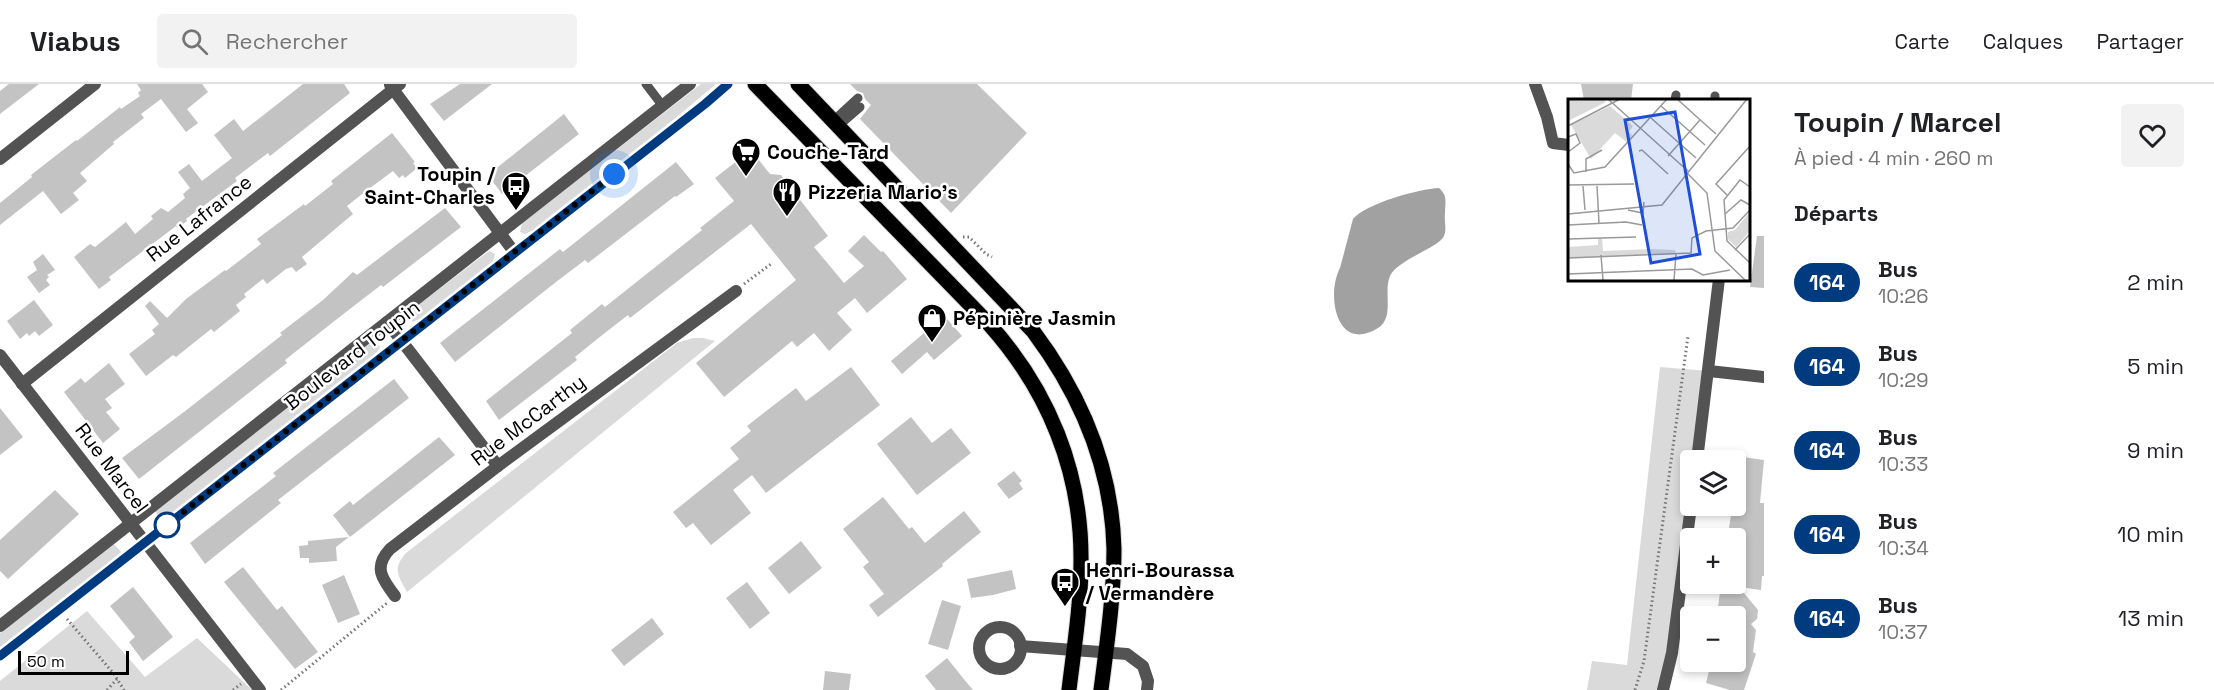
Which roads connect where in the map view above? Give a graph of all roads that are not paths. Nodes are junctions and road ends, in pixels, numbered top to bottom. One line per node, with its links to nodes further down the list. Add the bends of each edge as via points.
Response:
1 (95, 84): 13 (street)
2 (646, 84): 10 (lane)
3 (690, 84): 10 (street, Boulevard Toupin)
4 (728, 84): 15 (street, Boulevard Toupin)
5 (755, 84): 32 (main road, via 988,324 1037,389 1062,441 1077,501 1081,571)
6 (798, 84): 11 (main road)
7 (1535, 84): 12 (street, via 1553,143)
8 (394, 86): 14 (street); 23 (street, Rue Lafrance)
9 (859, 103): 11 (lane)
10 (662, 105): 14 (street, Boulevard Toupin)
11 (836, 123): 33 (main road, via 1028,325 1073,393 1098,452 1112,520 1113,576)
12 (1568, 145)
13 (0, 159)
14 (500, 234): 15 (street); 18 (street, Boulevard Toupin)
15 (514, 252): 19 (street, Boulevard Toupin)
16 (1719, 280): 21 (street)
17 (736, 291): 25 (street, Rue McCarthy)
18 (387, 322): 19 (street); 27 (street, Boulevard Toupin)
19 (401, 341): 25 (street); 28 (street, Boulevard Toupin)
20 (0, 355): 23 (street, Rue Marcel)
21 (1709, 371): 22 (street); 24 (street)
22 (1764, 377)
23 (22, 384): 27 (street, Rue Marcel)
24 (1698, 450)
25 (498, 466): 29 (street, Rue McCarthy, via 381,558 383,581)
26 (1690, 516): 39 (street, via 1672,653)
27 (130, 524): 28 (street, Rue Marcel); 30 (street, Boulevard Toupin)
28 (144, 543): 34 (street, Boulevard Toupin); 35 (street, Rue Marcel)
29 (395, 596)
30 (0, 626)
31 (1020, 646): 32 (street)
32 (1073, 650): 33 (street); 36 (main road)
33 (1106, 651): 37 (main road); 38 (street, via 1137,660 1147,673)
34 (0, 656)
35 (260, 690)
36 (1069, 690)
37 (1101, 690)
38 (1147, 690)
39 (1663, 690)

